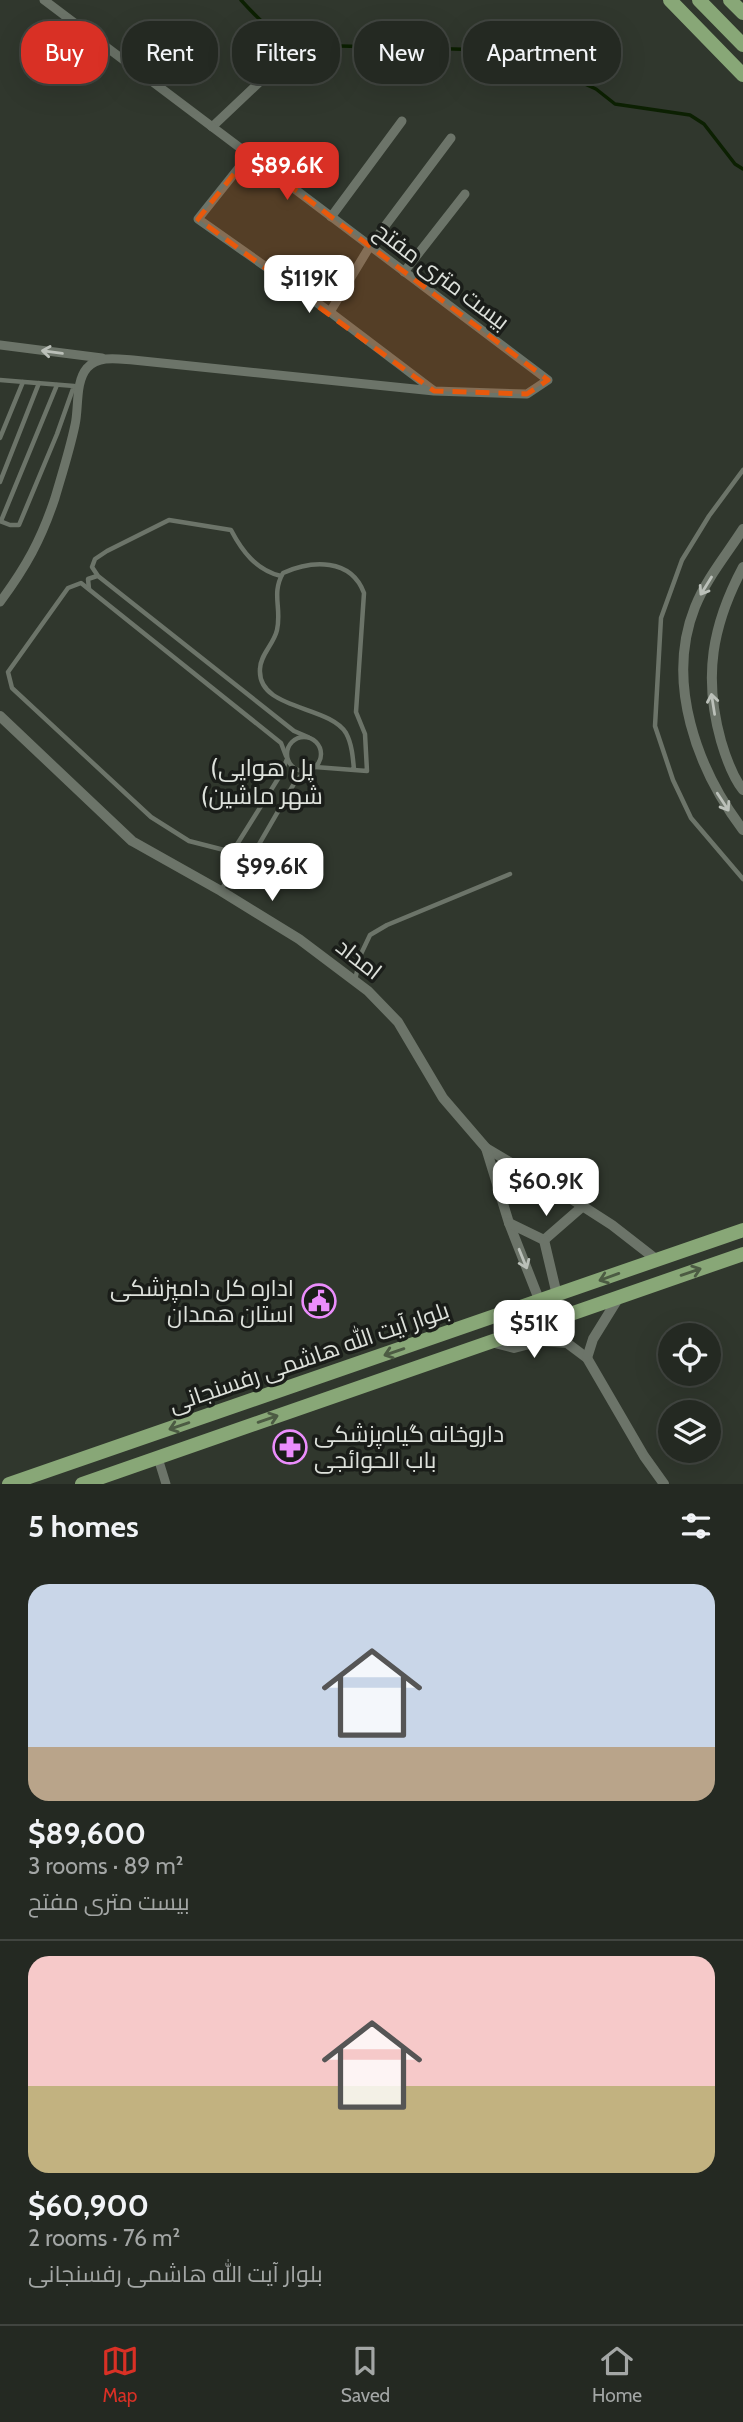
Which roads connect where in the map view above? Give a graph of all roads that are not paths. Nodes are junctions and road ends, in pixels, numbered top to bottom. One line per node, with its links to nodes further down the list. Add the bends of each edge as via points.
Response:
1 (44, 0): 10 (street, بیست متری مفتح)
2 (670, 0): 7 (main road)
3 (699, 0): 6 (main road)
4 (730, 0): 5 (main road)
5 (743, 13)
6 (743, 45)
7 (743, 75)
8 (257, 84): 10 (street)
9 (402, 121): 14 (street)
10 (212, 127): 12 (street, بیست متری مفتح)
11 (451, 138): 15 (street)
12 (249, 155): 14 (street, بیست متری مفتح); 17 (street, via 198,219)
13 (465, 194): 16 (street)
14 (331, 217): 15 (street, بیست متری مفتح)
15 (370, 246): 16 (street, بیست متری مفتح); 17 (street)
16 (404, 272): 24 (street, بیست متری مفتح, via 548,380 527,394)
17 (330, 312): 24 (street)
18 (0, 345): 19 (street, one-way to 18)
19 (104, 359): 24 (street); 34 (street, via 86,369 55,498 26,566)
20 (0, 381): 21 (lane)
21 (23, 382): 22 (lane); 25 (lane)
22 (39, 383): 23 (lane); 27 (lane)
23 (57, 385): 28 (lane); 28 (lane, via 74,386 19,525)
24 (434, 391)
25 (0, 438)
26 (743, 470): 47 (lane, via 682,560 661,618 655,726 691,818)
27 (0, 482)
28 (0, 521)
29 (743, 529): 42 (street, one-way to 42, via 694,608 684,676 686,704 702,760)
30 (743, 567): 41 (street, one-way to 30, via 727,760 711,675 722,612)
31 (98, 576): 32 (lane, via 92,567 95,558 169,520 231,530 243,553 269,573); 33 (lane, via 88,579); 36 (lane, via 294,732)
32 (281, 576): 39 (lane, via 276,585 278,623 259,667 260,678 281,700 315,712 345,732); 39 (lane, via 293,568 322,565 349,571 359,580 364,616 356,712 365,734 367,771)
33 (89, 589): 37 (lane, via 281,743); 43 (lane, via 81,583 68,588 8,672 12,688 151,817 190,841)
34 (0, 602)
35 (0, 716): 48 (street, امداد, via 132,841)
36 (309, 737): 37 (lane, via 292,741); 38 (lane, via 321,753)
37 (287, 757): 40 (lane, via 294,768); 43 (lane)
38 (315, 767): 39 (lane); 40 (lane)
39 (354, 770)
40 (305, 771): 44 (lane)
41 (743, 790)
42 (743, 830)
43 (232, 852): 44 (lane); 45 (lane)
44 (249, 862): 45 (lane)
45 (232, 873): 48 (lane)
46 (510, 874): 49 (lane, via 370,935)
47 (743, 879)
48 (221, 891): 49 (street, امداد, via 299,939)
49 (354, 981): 50 (street, امداد, via 398,1022 443,1098)
50 (486, 1148): 51 (street); 52 (street)
51 (583, 1206): 54 (street); 56 (street)
52 (509, 1223): 54 (street); 59 (street, one-way to 59)
53 (743, 1230): 56 (main road, بلوار آیت الله هاشمی رفسنجانی)
54 (544, 1240): 57 (street)
55 (743, 1254): 58 (main road, بلوار آیت الله هاشمی رفسنجانی, one-way to 55)
56 (657, 1260): 57 (main road, بلوار آیت الله هاشمی رفسنجانی, one-way to 57)
57 (557, 1295): 59 (main road, بلوار آیت الله هاشمی رفسنجانی); 60 (main road)
58 (619, 1297): 60 (main road, بلوار آیت الله هاشمی رفسنجانی); 63 (street, via 593,1339)
59 (540, 1302): 61 (main road); 64 (main road, بلوار آیت الله هاشمی رفسنجانی, one-way to 64)
60 (565, 1315): 61 (main road, بلوار آیت الله هاشمی رفسنجانی)
61 (548, 1322): 62 (main road, بلوار آیت الله هاشمی رفسنجانی)
62 (491, 1342): 63 (street, via 514,1348 558,1342); 65 (main road, بلوار آیت الله هاشمی رفسنجانی, one-way to 62)
63 (587, 1358): 71 (street)
64 (149, 1436): 65 (main road); 66 (main road, بلوار آیت الله هاشمی رفسنجانی)
65 (158, 1458): 69 (main road, بلوار آیت الله هاشمی رفسنجانی); 70 (street)
66 (49, 1471): 67 (main road); 68 (main road, بلوار آیت الله هاشمی رفسنجانی)
67 (0, 1476)
68 (9, 1484)
69 (82, 1484)
70 (166, 1484)
71 (664, 1484)

